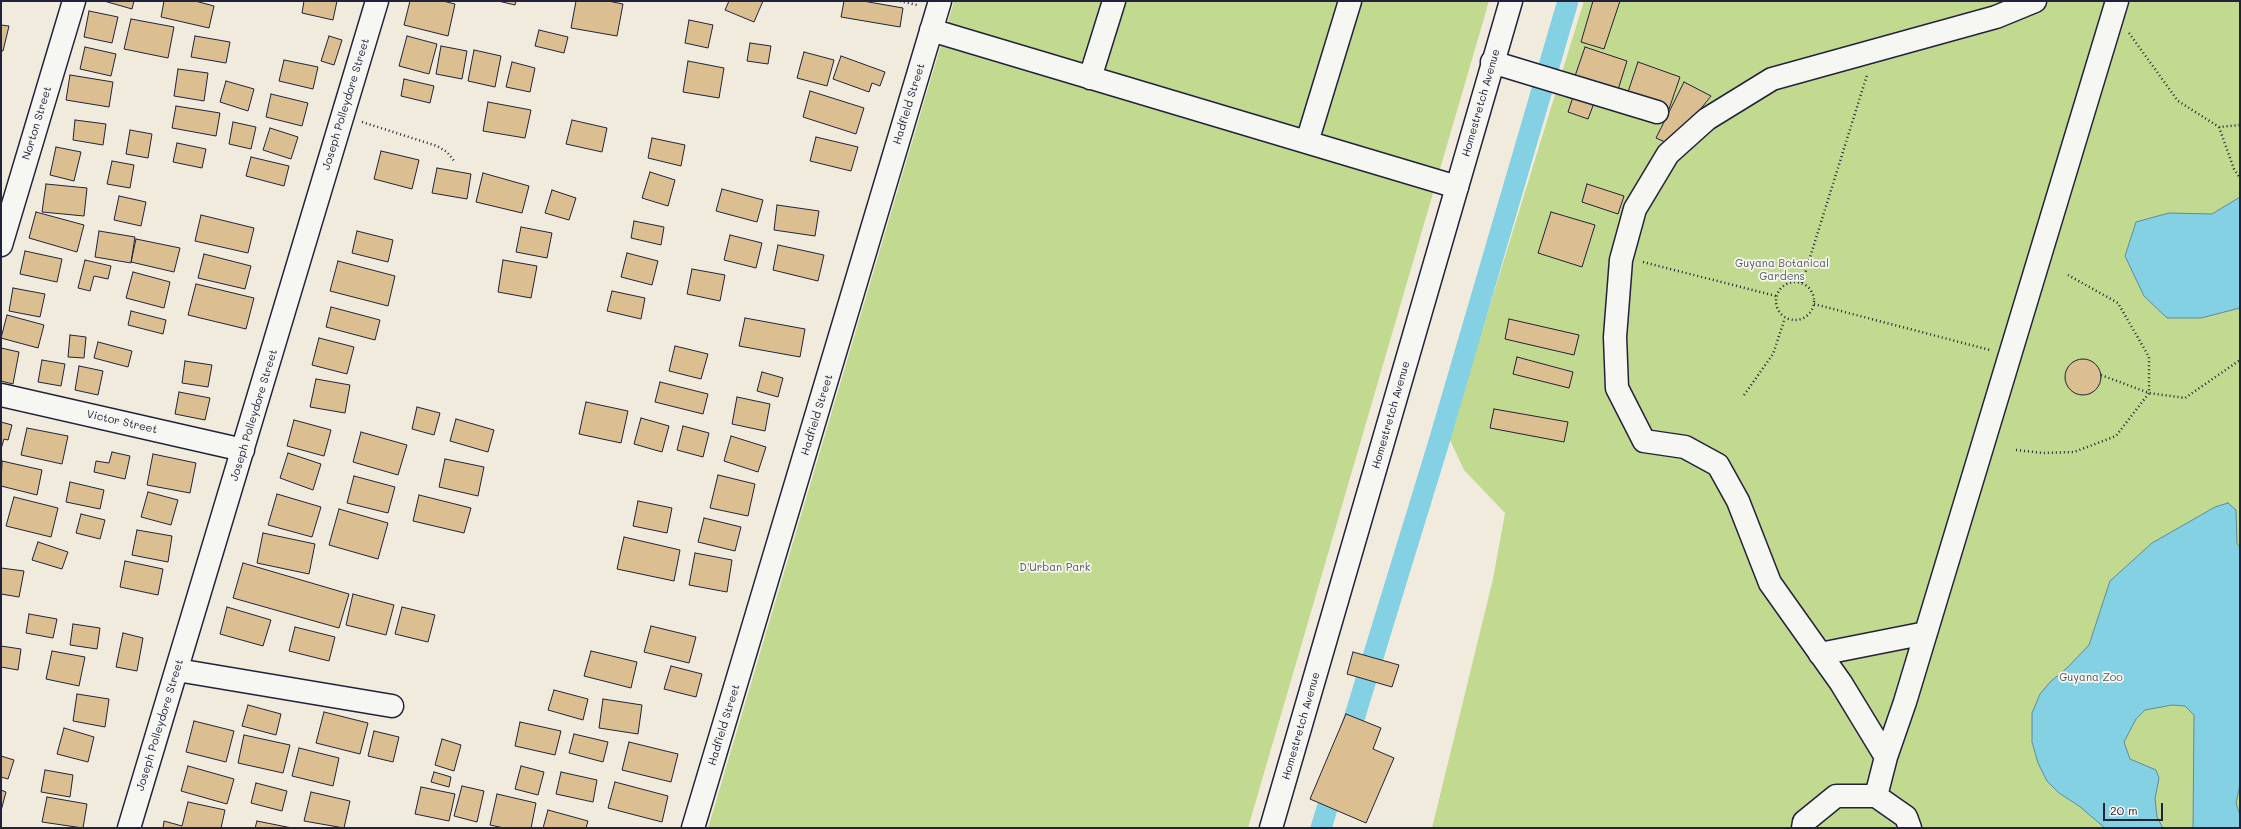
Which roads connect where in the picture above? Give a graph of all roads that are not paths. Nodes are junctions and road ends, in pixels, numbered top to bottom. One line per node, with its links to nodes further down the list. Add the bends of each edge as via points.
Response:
1 (74, 1): 15 (street, Norton Street)
2 (377, 1): 17 (street, Joseph Polleydore Street)
3 (940, 1): 9 (street, Hadfield Street)
4 (1114, 1): 11 (street)
5 (1350, 1): 13 (street)
6 (1511, 1): 10 (street, Homestretch Avenue)
7 (2035, 1): 19 (street, via 1996,17 1772,79 1707,119 1668,154 1635,209 1622,256 1615,338 1617,388 1644,441 1685,447 1718,466 1738,501 1770,583)
8 (2116, 6): 18 (street)
9 (931, 30): 11 (street); 25 (street, Hadfield Street)
10 (1492, 62): 12 (street); 14 (street, Homestretch Avenue)
11 (1090, 78): 13 (street)
12 (1657, 112)
13 (1307, 142): 14 (street)
14 (1457, 187): 26 (street, Homestretch Avenue)
15 (1, 245)
16 (1, 395): 17 (street, Victor Street)
17 (243, 450): 20 (street, Joseph Polleydore Street)
18 (1926, 633): 19 (street); 22 (street)
19 (1820, 654): 22 (street)
20 (176, 670): 21 (street); 24 (street, Joseph Polleydore Street)
21 (392, 706)
22 (1886, 757): 23 (street)
23 (1876, 796): 27 (street, via 1836,796 1804,822); 28 (street, via 1906,817)
24 (129, 828)
25 (693, 828)
26 (1271, 828)
27 (1803, 828)
28 (1910, 828)

